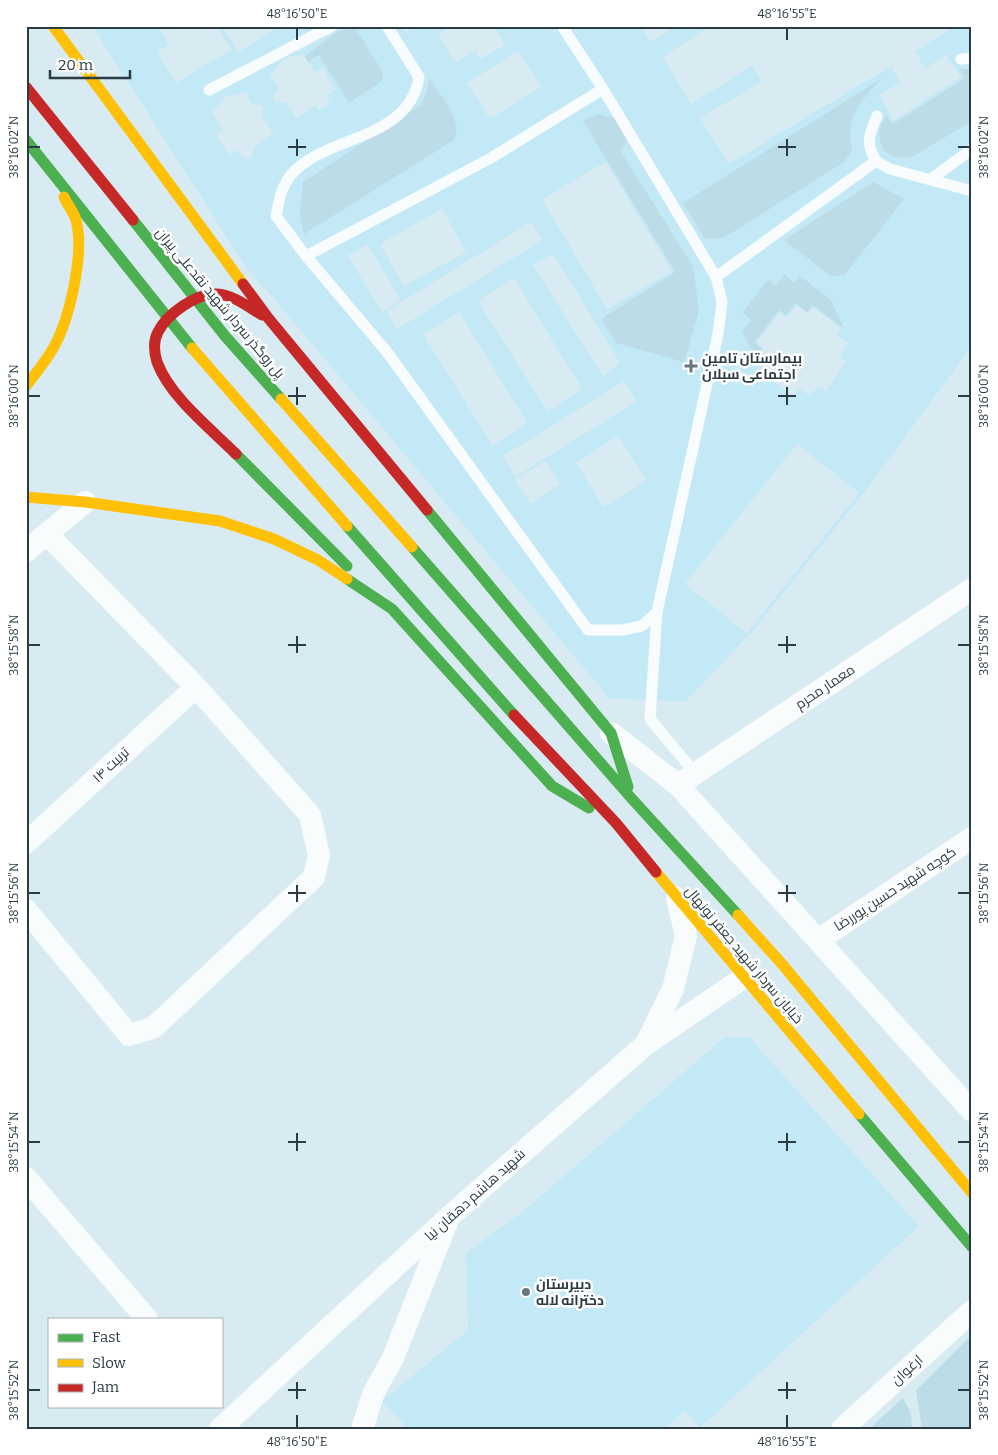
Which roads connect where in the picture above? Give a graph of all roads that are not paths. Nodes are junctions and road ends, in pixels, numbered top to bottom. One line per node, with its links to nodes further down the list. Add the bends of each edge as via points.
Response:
1 (53, 26): 17 (main road)
2 (332, 26): 7 (lane)
3 (387, 26): 15 (lane, via 419,77 417,89 402,112 386,125 305,162 290,176 281,190 276,216)
4 (562, 26): 6 (lane)
5 (26, 87): 26 (main road, پل روگذر سردار شهید نقدعلی پیران, via 225,336)
6 (602, 89): 15 (lane, via 491,158); 16 (lane)
7 (209, 90)
8 (877, 116): 11 (lane, via 868,147)
9 (26, 140): 12 (main road)
10 (972, 149): 13 (lane)
11 (876, 161): 13 (lane, via 890,169); 16 (lane)
12 (51, 171): 18 (main road, via 75,218 74,280 61,332); 31 (main road, خیابان سردار شهید جعفر نونهال, via 201,359 489,688)
13 (931, 179): 14 (lane)
14 (972, 191)
15 (306, 256): 25 (lane, via 387,352 588,630 622,630 642,626)
16 (716, 277): 25 (lane, via 722,302 718,334)
17 (270, 319): 24 (main road, via 228,296 211,294 196,298 159,327 153,353 169,386); 28 (main road)
18 (26, 386)
19 (26, 497): 20 (main road)
20 (85, 502): 21 (street); 24 (main road, via 220,521 274,539 318,560)
21 (46, 534): 22 (street); 27 (street)
22 (26, 551)
23 (972, 589): 29 (street, معمار محرم)
24 (384, 604): 31 (main road, via 552,786)
25 (657, 612): 29 (lane, via 650,719)
26 (518, 666): 30 (main road, خیابان سردار شهید جعفر نونهال)
27 (196, 687): 33 (street, تربیت ۱۴); 35 (street, via 310,815 319,855 314,877 153,1028 129,1035)
28 (611, 733): 29 (street); 30 (main road)
29 (687, 779): 36 (street)
30 (633, 800): 41 (main road, خیابان سردار شهید جعفر نونهال, via 782,964)
31 (616, 823): 34 (main road, خیابان سردار شهید جعفر نونهال)
32 (972, 838): 36 (street, کوچه شهید حسین پوررضا)
33 (26, 843)
34 (677, 898): 37 (main road, خیابان سردار شهید جعفر نونهال); 38 (street, via 686,936 673,989)
35 (26, 910)
36 (818, 940): 39 (street)
37 (743, 978): 38 (street, شهید هاشم دهقان نیا); 43 (main road, خیابان سردار شهید جعفر نونهال)
38 (645, 1045): 42 (street, شهید هاشم دهقان نیا)
39 (972, 1110)
40 (26, 1178): 45 (street)
41 (972, 1193)
42 (450, 1216): 46 (street, شهید هاشم دهقان نیا); 47 (street, via 393,1358 374,1392)
43 (972, 1246)
44 (972, 1311): 48 (street, ارغوان)
45 (146, 1318)
46 (225, 1417)
47 (365, 1426)
48 (842, 1429)

